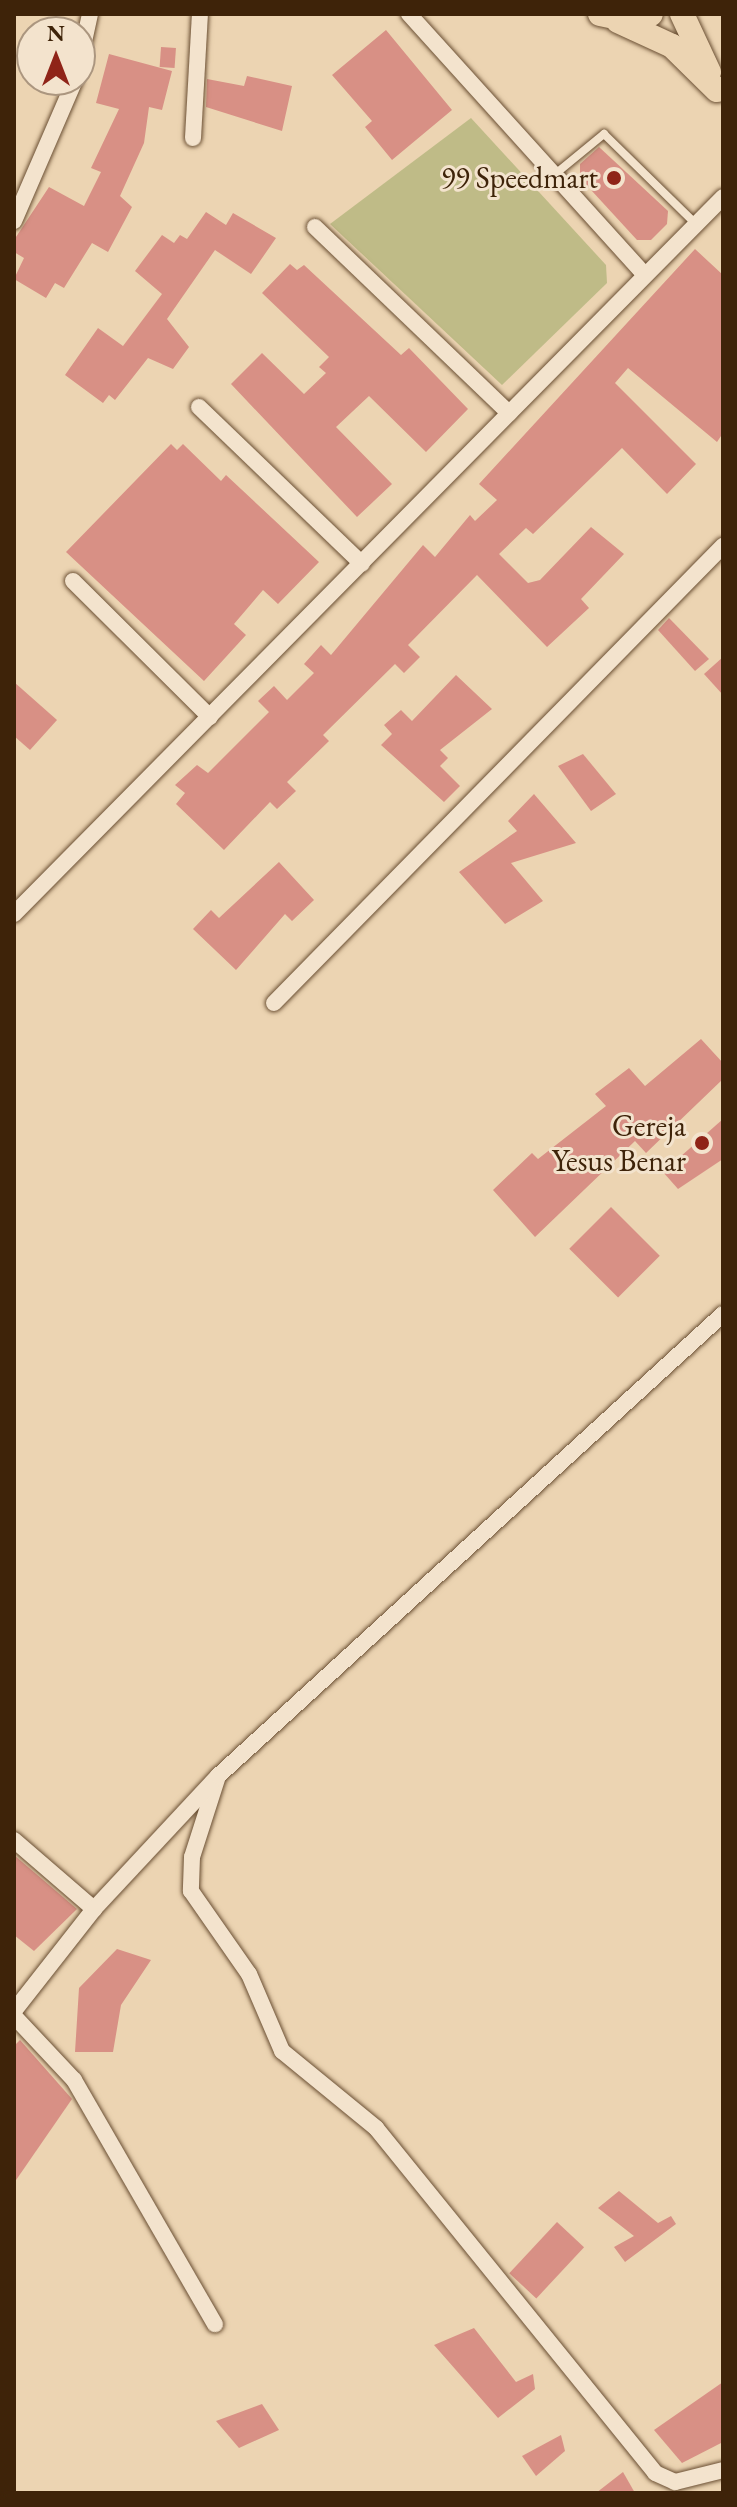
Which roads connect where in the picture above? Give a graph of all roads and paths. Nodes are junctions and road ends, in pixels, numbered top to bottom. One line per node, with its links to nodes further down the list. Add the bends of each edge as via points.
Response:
1 (200, 14): 8 (street)
2 (409, 14): 9 (street)
3 (651, 14): 5 (main road)
4 (682, 14): 6 (main road)
5 (609, 18): 6 (main road, via 672,46)
6 (720, 94)
7 (68, 96): 11 (street)
8 (193, 138)
9 (553, 176): 12 (lane, via 604,134); 14 (street)
10 (723, 197): 12 (street)
11 (14, 221)
12 (695, 223): 14 (street)
13 (315, 227): 16 (street)
14 (643, 273): 16 (street)
15 (199, 407): 18 (street)
16 (509, 413): 18 (street)
17 (723, 546): 22 (street)
18 (362, 564): 20 (street)
19 (73, 581): 20 (street)
20 (210, 717): 21 (street)
21 (14, 914)
22 (274, 1003)
23 (723, 1314): 24 (street)
24 (218, 1776): 26 (street); 29 (street, via 192,1857 191,1891 249,1974 282,2051 376,2128 655,2473 675,2482)
25 (14, 1840): 26 (street)
26 (94, 1909): 27 (street)
27 (14, 2014): 28 (street, via 60,2059)
28 (215, 2324)
29 (723, 2470)

